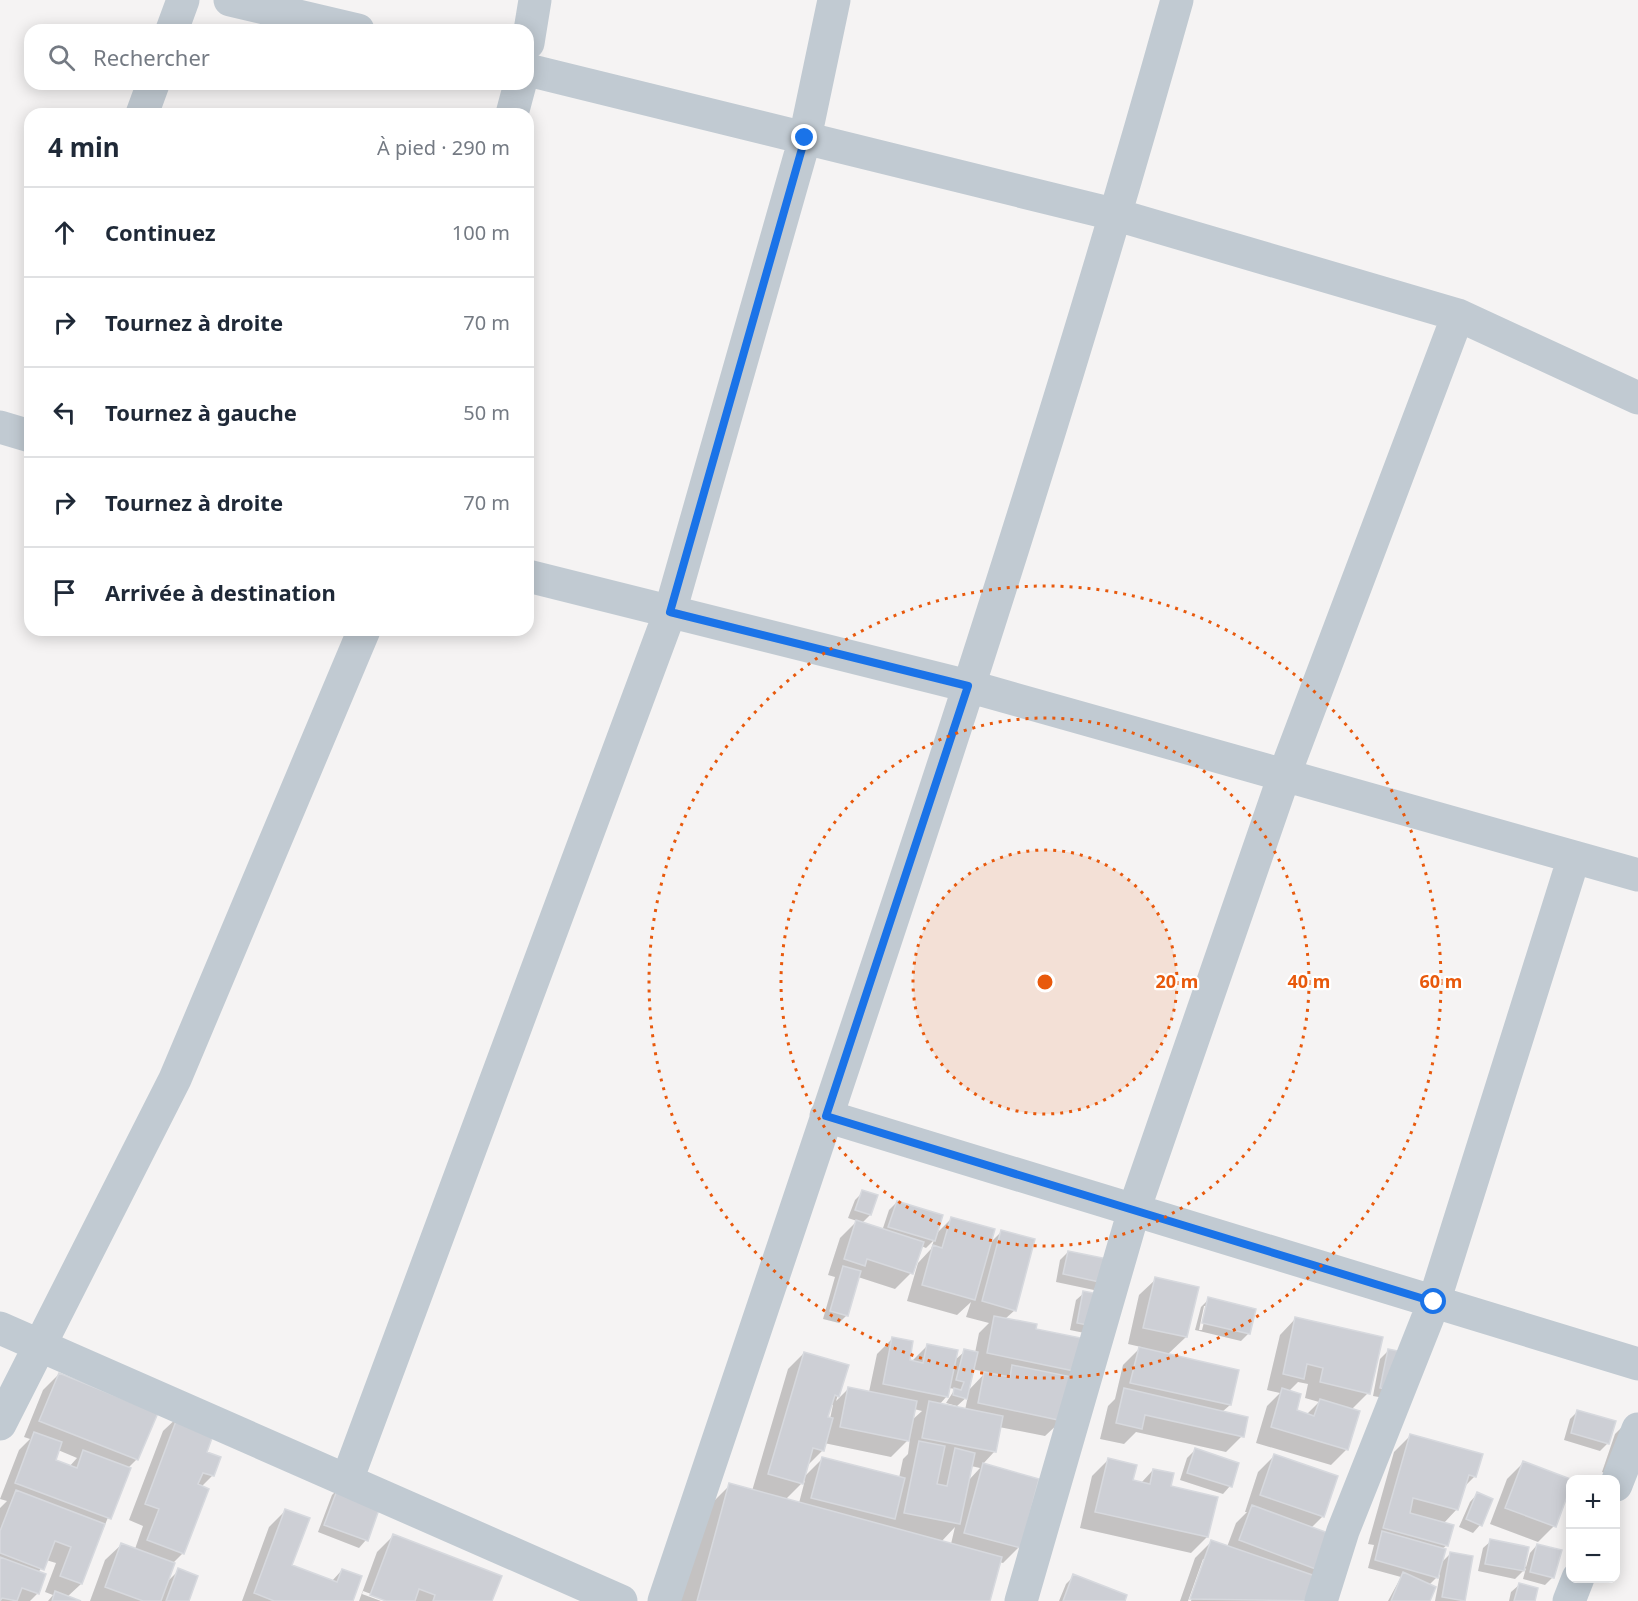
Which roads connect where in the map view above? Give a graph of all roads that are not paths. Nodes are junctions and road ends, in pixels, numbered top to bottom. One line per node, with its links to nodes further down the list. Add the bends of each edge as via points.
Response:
1 (183, 0): 6 (street)
2 (230, 0): 7 (street)
3 (535, 0): 8 (street)
4 (834, 0): 14 (street)
5 (1177, 0): 15 (street)
6 (174, 24)
7 (332, 24)
8 (531, 24)
9 (534, 71): 14 (street)
10 (151, 90): 12 (street)
11 (518, 90): 13 (street)
12 (144, 108)
13 (514, 108)
14 (805, 138): 15 (street); 19 (street)
15 (1117, 215): 16 (street); 21 (street)
16 (1458, 315): 17 (street); 22 (street)
17 (1638, 398)
18 (534, 578): 19 (street)
19 (670, 612): 21 (street); 34 (street)
20 (361, 636): 29 (street, via 175,1079)
21 (968, 686): 22 (street); 25 (street)
22 (1285, 773): 23 (street); 26 (street)
23 (1574, 857): 24 (street); 27 (street)
24 (1638, 875)
25 (826, 1116): 26 (street); 37 (street)
26 (1134, 1210): 27 (street); 38 (street)
27 (1434, 1302): 30 (street); 39 (street, via 1343,1530)
28 (0, 1328): 29 (street)
29 (41, 1345): 31 (street); 34 (street)
30 (1638, 1364)
31 (0, 1424)
32 (1638, 1429): 33 (street)
33 (1620, 1475)
34 (347, 1480): 36 (street)
35 (1576, 1583): 40 (street)
36 (621, 1601)
37 (664, 1601)
38 (1021, 1601)
39 (1321, 1601)
40 (1569, 1601)

